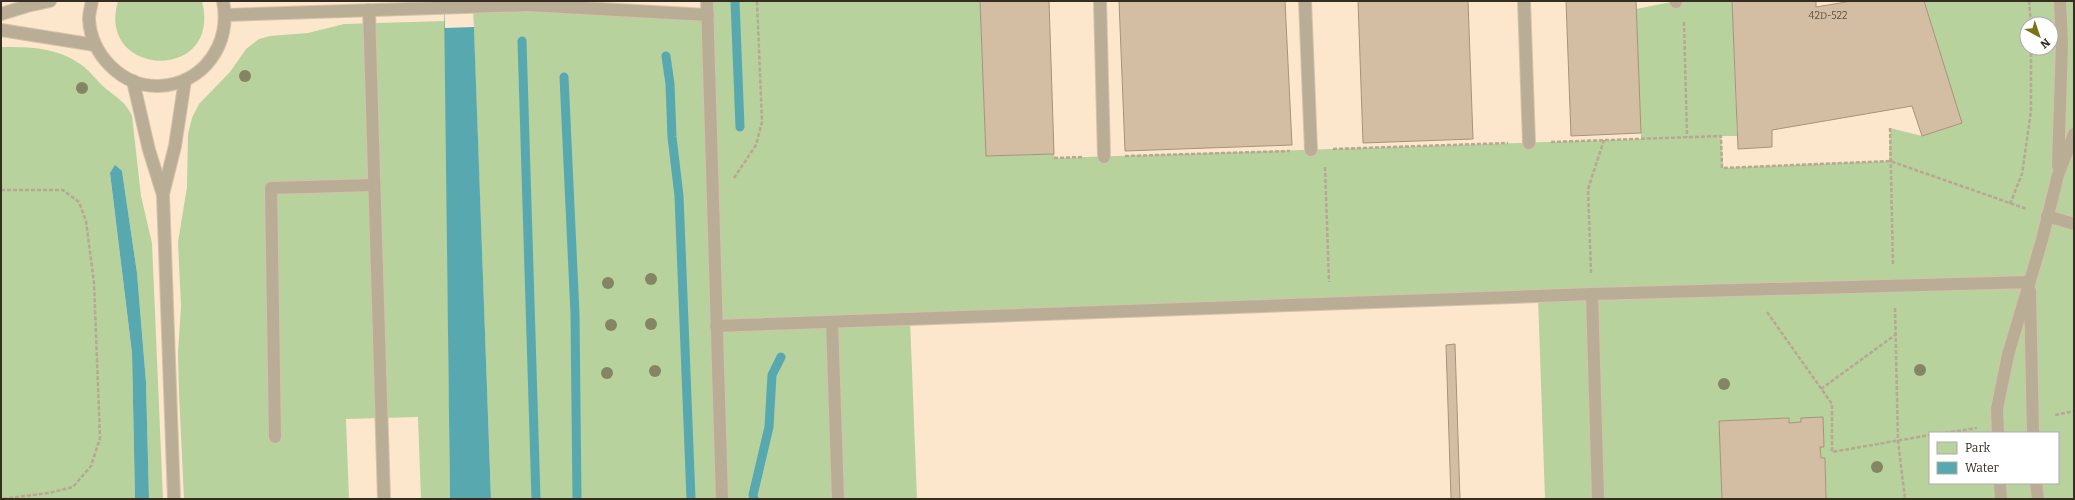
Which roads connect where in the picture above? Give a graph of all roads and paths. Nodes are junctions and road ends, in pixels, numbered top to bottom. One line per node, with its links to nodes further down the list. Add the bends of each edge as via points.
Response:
1 (50, 1): 15 (lane)
2 (92, 1): 20 (lane, via 89,19)
3 (223, 1): 16 (lane)
4 (554, 1): 13 (lane)
5 (707, 1): 17 (lane)
6 (757, 1): 37 (path, via 762,122 756,145 732,181)
7 (1100, 1): 31 (lane)
8 (1305, 1): 30 (lane)
9 (1524, 1): 28 (lane)
10 (2029, 1): 18 (path)
11 (2060, 1): 34 (lane, via 2062,43)
12 (1676, 2): 26 (path, via 1684,18)
13 (528, 5): 14 (lane); 17 (lane)
14 (369, 10): 16 (lane); 35 (lane)
15 (1, 14)
16 (226, 15): 22 (lane, via 222,42 207,65)
17 (708, 15): 37 (lane)
18 (2030, 16)
19 (1, 30): 20 (lane)
20 (95, 45): 23 (lane, via 110,67)
21 (2031, 56): 39 (path, via 2031,111 2022,174)
22 (185, 80): 23 (lane, via 159,86); 38 (lane)
23 (133, 81): 38 (lane, via 149,150)
24 (1890, 128): 33 (path)
25 (2074, 134): 34 (lane)
26 (1687, 138): 27 (path); 33 (path, via 1721,136 1722,168)
27 (1604, 140): 28 (path); 45 (path, via 1588,190)
28 (1529, 143): 29 (path)
29 (1325, 149): 30 (path); 46 (path)
30 (1311, 150): 31 (path)
31 (1104, 157): 32 (path)
32 (1054, 158)
33 (1890, 161): 39 (path); 43 (path)
34 (2058, 175): 40 (lane)
35 (374, 185): 54 (lane, via 271,188); 60 (lane)
36 (1, 190): 58 (path, via 63,190 79,202 86,221 94,283 100,438 92,466 73,486 49,493)
37 (714, 194): 48 (lane)
38 (163, 195): 59 (lane)
39 (2010, 204): 40 (path)
40 (2047, 216): 41 (lane); 42 (lane)
41 (2074, 224)
42 (2030, 282): 43 (lane); 51 (lane, via 2008,355 1997,409); 52 (lane)
43 (1894, 286): 44 (lane); 49 (path)
44 (1752, 290): 45 (lane); 50 (path)
45 (1592, 294): 46 (lane); 63 (lane)
46 (1329, 304): 47 (lane)
47 (832, 322): 48 (lane); 62 (lane)
48 (716, 326): 61 (lane)
49 (1895, 335): 50 (path); 55 (path)
50 (1821, 389): 55 (path, via 1832,404 1832,452)
51 (1998, 432)
52 (2033, 432)
53 (1929, 436): 55 (path)
54 (275, 437)
55 (1898, 441): 64 (path)
56 (2000, 484): 65 (lane)
57 (2036, 484): 66 (lane)
58 (1, 499)
59 (174, 499)
60 (384, 499)
61 (722, 499)
62 (838, 499)
63 (1598, 499)
64 (1905, 499)
65 (2001, 499)
66 (2038, 499)

